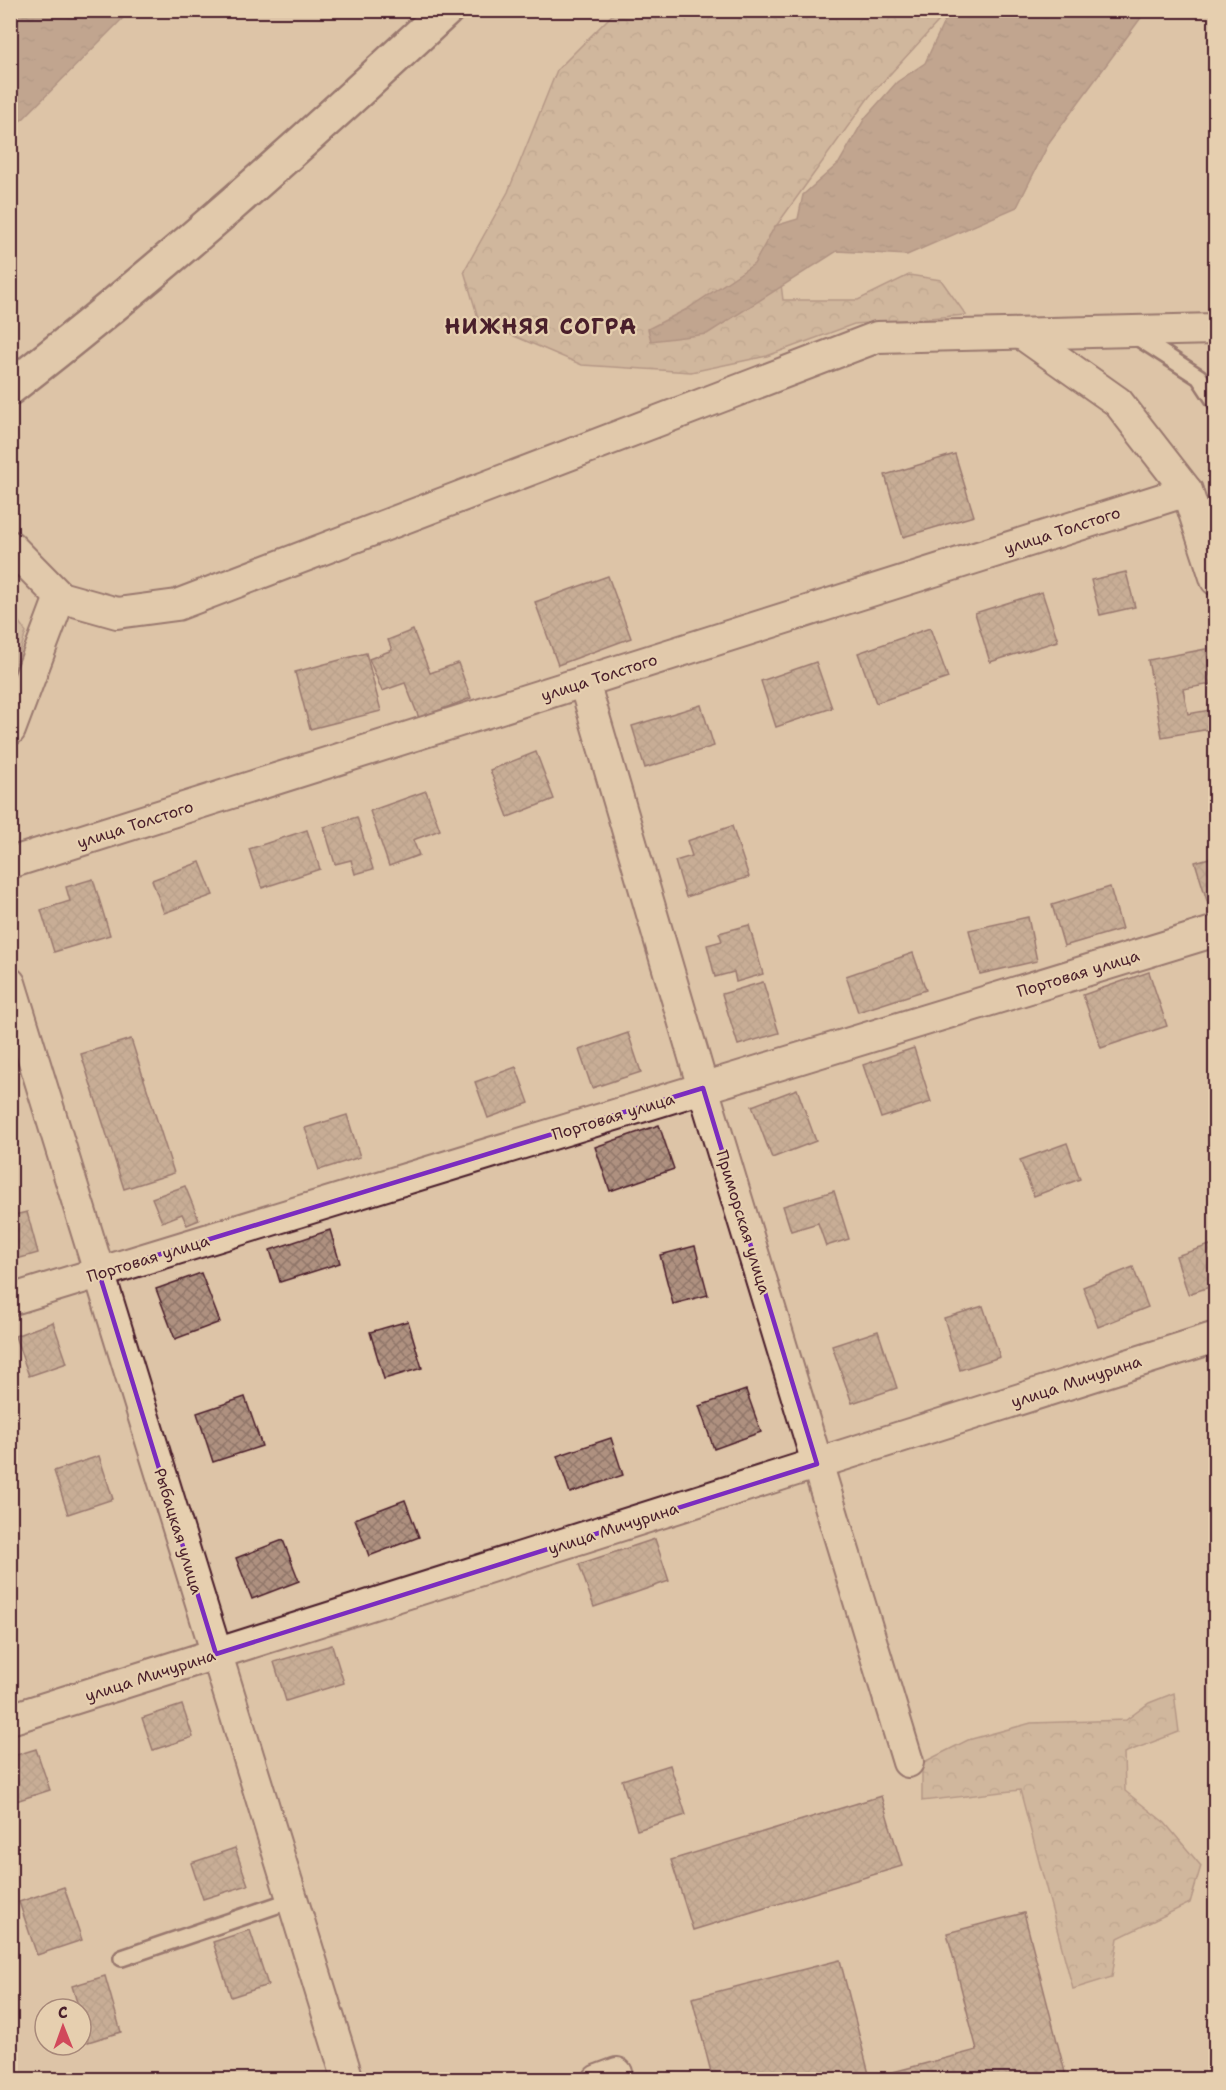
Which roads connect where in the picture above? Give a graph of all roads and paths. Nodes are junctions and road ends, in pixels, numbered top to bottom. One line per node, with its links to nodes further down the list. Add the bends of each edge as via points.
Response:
1 (446, 10): 5 (street, via 219,217)
2 (1215, 329): 3 (street)
3 (1128, 331): 4 (street); 6 (lane, via 1199,377)
4 (1022, 334): 7 (street, via 1118,402); 12 (street, via 877,337 177,604 117,613)
5 (10, 388)
6 (1215, 403)
7 (1187, 491): 10 (street); 13 (street, улица Толстого)
8 (1215, 501): 10 (lane)
9 (10, 546): 12 (street)
10 (1205, 548): 11 (street)
11 (1215, 580)
12 (60, 597): 14 (street)
13 (584, 682): 15 (street, улица Толстого); 18 (street, Приморская улица)
14 (10, 730)
15 (10, 863)
16 (1215, 931): 18 (street, Портовая улица)
17 (10, 983): 19 (street, Рыбацкая улица)
18 (703, 1088): 19 (street, Портовая улица); 22 (street, Приморская улица)
19 (99, 1273): 20 (street, Портовая улица); 23 (street, Рыбацкая улица)
20 (10, 1300)
21 (1215, 1337): 22 (street, улица Мичурина)
22 (817, 1464): 23 (street, улица Мичурина); 25 (street, Приморская улица)
23 (216, 1654): 24 (street, улица Мичурина); 26 (street, Рыбацкая улица)
24 (10, 1719)
25 (908, 1762)
26 (292, 1900): 27 (lane); 28 (street, Рыбацкая улица)
27 (122, 1958)
28 (348, 2079)

